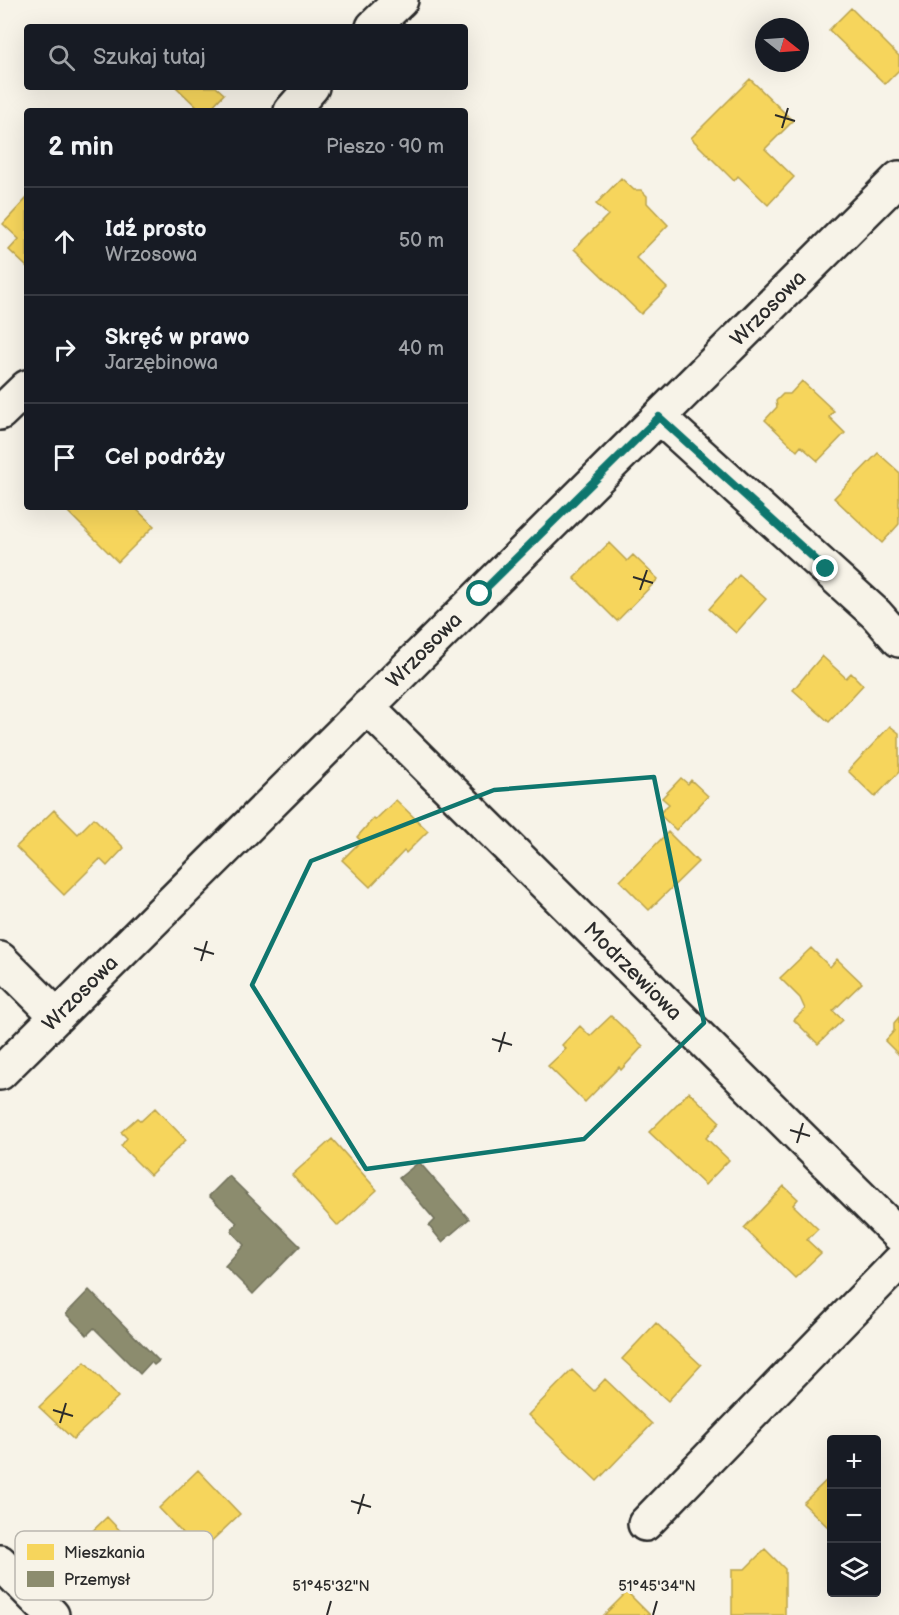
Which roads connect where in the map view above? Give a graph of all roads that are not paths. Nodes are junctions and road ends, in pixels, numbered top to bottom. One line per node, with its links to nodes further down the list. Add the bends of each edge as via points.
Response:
1 (401, 0): 2 (street)
2 (377, 24)
3 (309, 90): 4 (street)
4 (294, 108)
5 (899, 178): 8 (street, Wrzosowa)
6 (24, 390): 7 (street)
7 (0, 413)
8 (659, 417): 9 (street, via 876,614); 10 (street, Wrzosowa)
9 (899, 640)
10 (367, 707): 12 (street, Wrzosowa); 14 (street, Modrzewiowa)
11 (0, 958): 12 (street)
12 (57, 1016): 13 (street, Wrzosowa)
13 (0, 1072)
14 (899, 1235)
15 (899, 1262): 16 (street)
16 (645, 1524)
17 (0, 1562): 18 (street)
18 (15, 1577)
19 (37, 1600): 20 (street)
20 (52, 1615)

